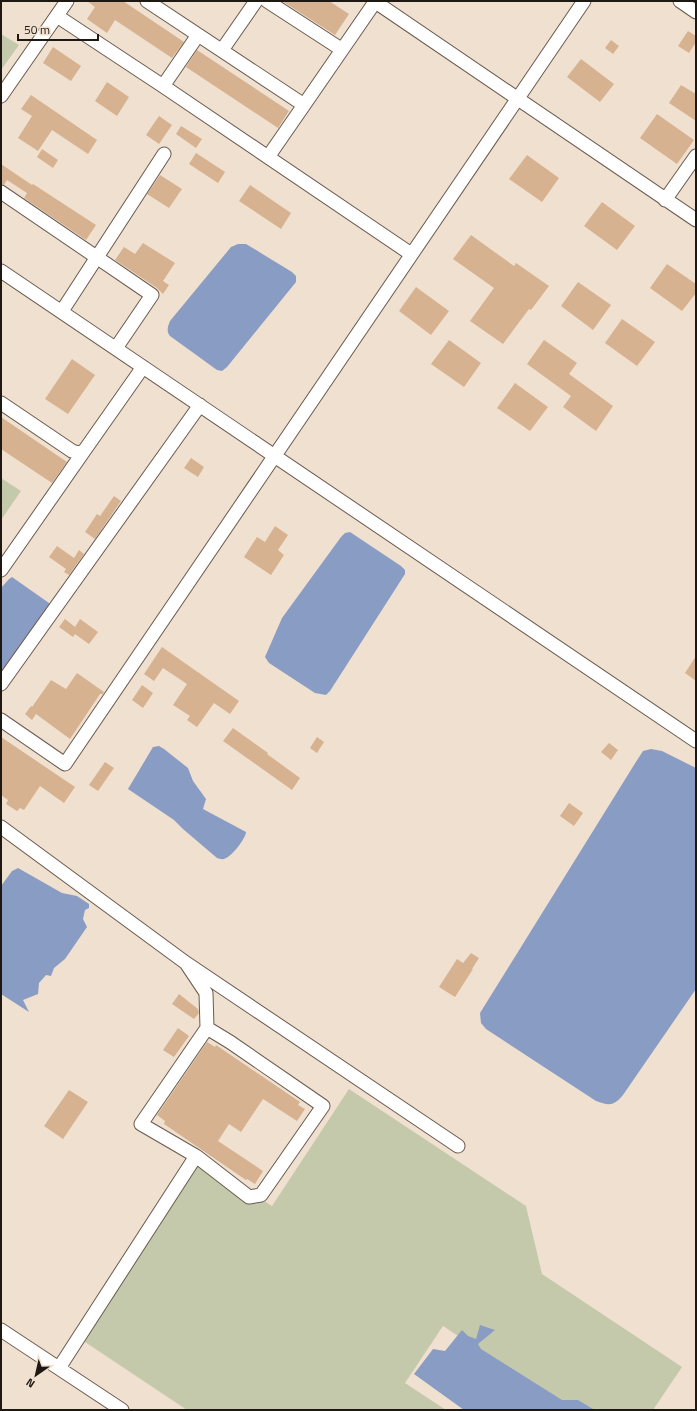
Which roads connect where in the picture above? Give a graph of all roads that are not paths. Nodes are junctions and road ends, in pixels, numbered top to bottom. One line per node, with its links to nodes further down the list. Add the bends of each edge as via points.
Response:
1 (67, 1): 9 (street)
2 (147, 1): 10 (street)
3 (256, 1): 12 (street)
4 (267, 1): 11 (street)
5 (374, 1): 11 (street); 15 (street)
6 (584, 1): 15 (street)
7 (680, 1): 8 (street)
8 (696, 12)
9 (57, 16): 13 (street); 14 (street)
10 (198, 35): 12 (street); 13 (street)
11 (342, 49): 16 (street)
12 (222, 50): 16 (street)
13 (163, 86): 19 (street)
14 (1, 96)
15 (517, 99): 21 (street); 23 (street)
16 (304, 105): 19 (street)
17 (164, 154): 24 (street)
18 (696, 156): 21 (street)
19 (268, 157): 23 (street)
20 (1, 192): 24 (street)
21 (665, 200): 22 (street)
22 (696, 220)
23 (411, 254): 32 (street)
24 (97, 257): 26 (street); 27 (street, via 152,295)
25 (1, 271): 26 (street)
26 (62, 311): 27 (street)
27 (116, 348): 28 (street)
28 (143, 367): 30 (street); 31 (street)
29 (1, 403): 31 (street, via 72,451)
30 (200, 405): 32 (street); 34 (street)
31 (84, 451): 33 (street)
32 (274, 455): 35 (street, via 65,764); 36 (street)
33 (1, 570)
34 (1, 684)
35 (1, 720)
36 (696, 741)
37 (1, 827): 38 (street)
38 (186, 963): 39 (street, via 206,993); 40 (street)
39 (207, 1028): 41 (street, via 141,1124); 41 (street, via 323,1106 261,1195 249,1197)
40 (458, 1146)
41 (196, 1156): 43 (street)
42 (1, 1330): 43 (street)
43 (58, 1368): 44 (street)
44 (122, 1410)

